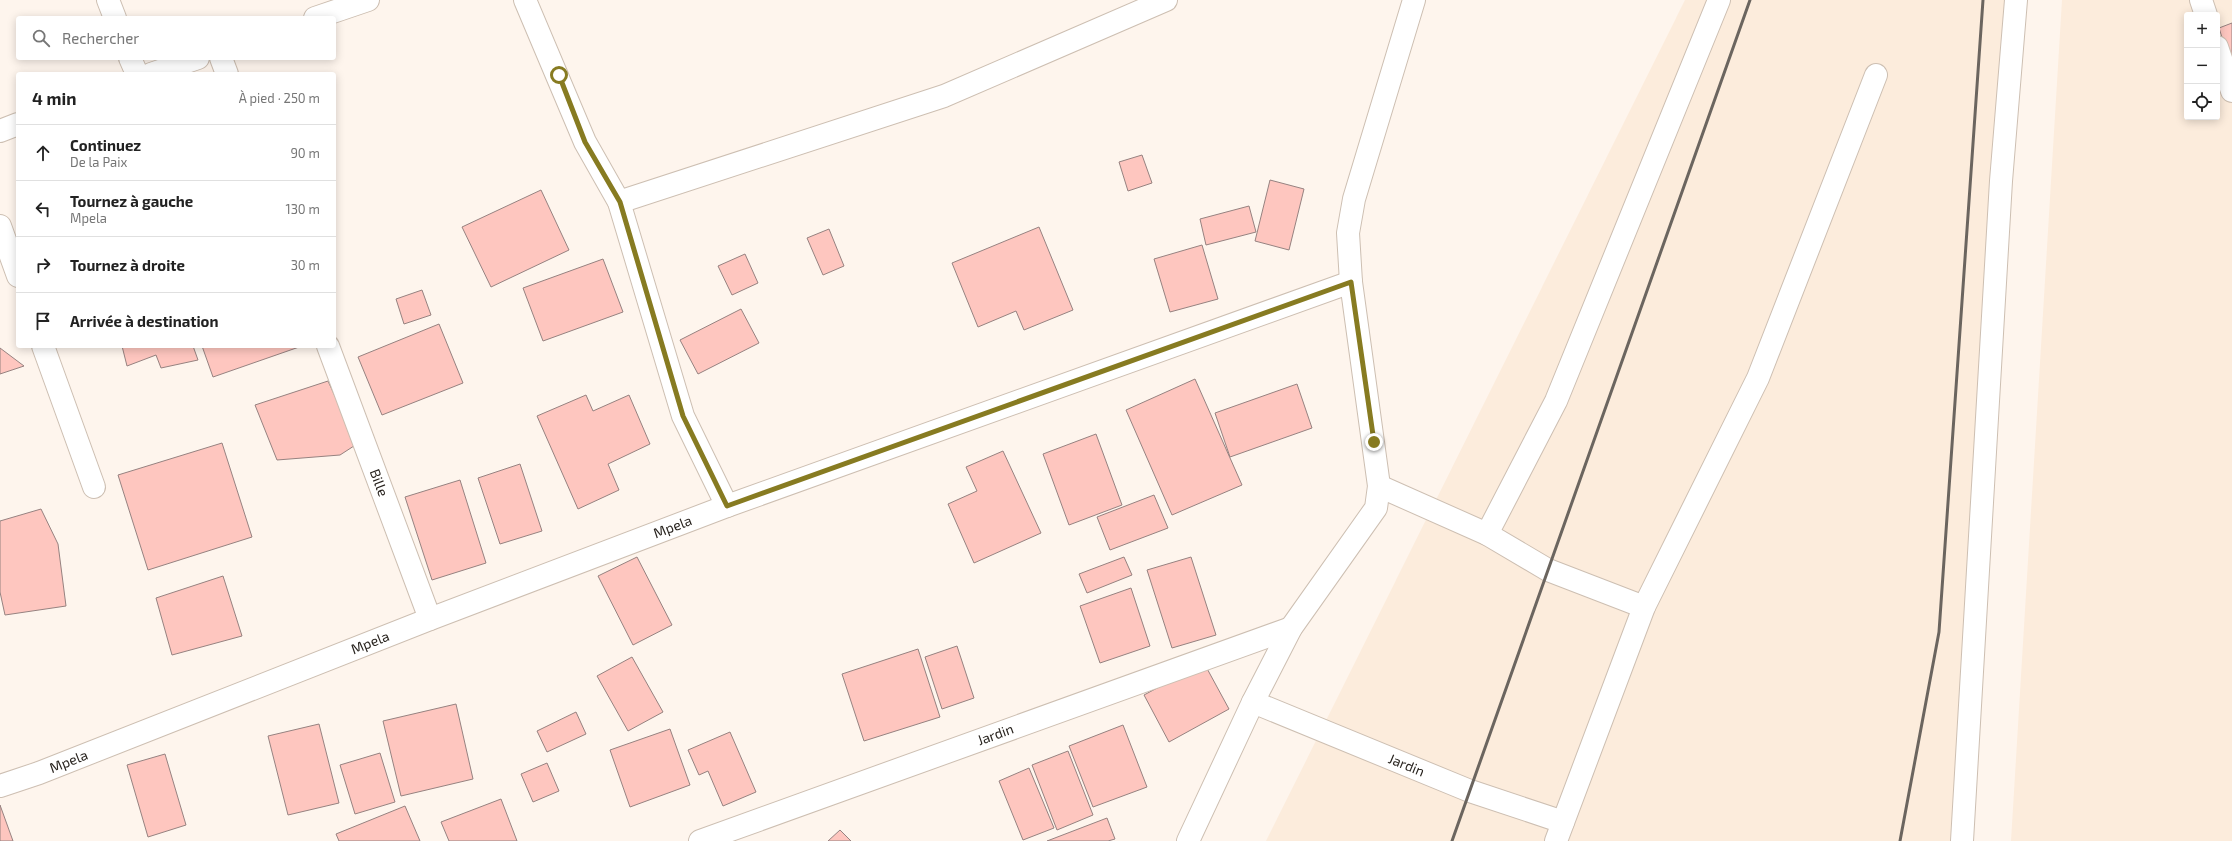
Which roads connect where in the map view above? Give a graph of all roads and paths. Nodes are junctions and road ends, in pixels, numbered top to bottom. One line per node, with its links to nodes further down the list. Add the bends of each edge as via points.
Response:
1 (108, 0): 10 (street)
2 (368, 0): 11 (street)
3 (526, 0): 23 (street, via 585,142)
4 (1166, 0): 23 (street, via 944,96)
5 (1414, 0): 26 (street, via 1354,199 1348,233)
6 (1719, 0): 32 (street, via 1556,402)
7 (2016, 0): 41 (street, via 2001,181)
8 (2201, 0): 9 (street)
9 (2205, 12)
10 (114, 16)
11 (321, 16)
12 (2217, 48): 20 (street)
13 (131, 60): 16 (street)
14 (192, 60): 17 (street)
15 (222, 60): 18 (street)
16 (135, 72)
17 (157, 72)
18 (226, 72)
19 (1876, 75): 33 (street, via 1758,378)
20 (2232, 91)
21 (16, 125): 22 (street)
22 (0, 130)
23 (620, 202): 31 (street, via 683,416)
24 (0, 226): 25 (street)
25 (16, 270)
26 (1351, 282): 29 (street); 31 (street, Mpela)
27 (44, 348): 30 (street)
28 (329, 348): 34 (street, Bille)
29 (1379, 486): 32 (street); 35 (street, via 1376,508)
30 (94, 487)
31 (727, 506): 34 (street, Mpela)
32 (1487, 534): 33 (street, via 1548,570)
33 (1644, 607): 38 (street)
34 (430, 619): 37 (street, Mpela, via 39,773)
35 (1291, 628): 36 (street); 40 (street, Jardin)
36 (1252, 702): 38 (street, Jardin, via 1470,791); 39 (street)
37 (0, 786)
38 (1559, 832)
39 (1193, 840)
40 (700, 841)
41 (1962, 841)

